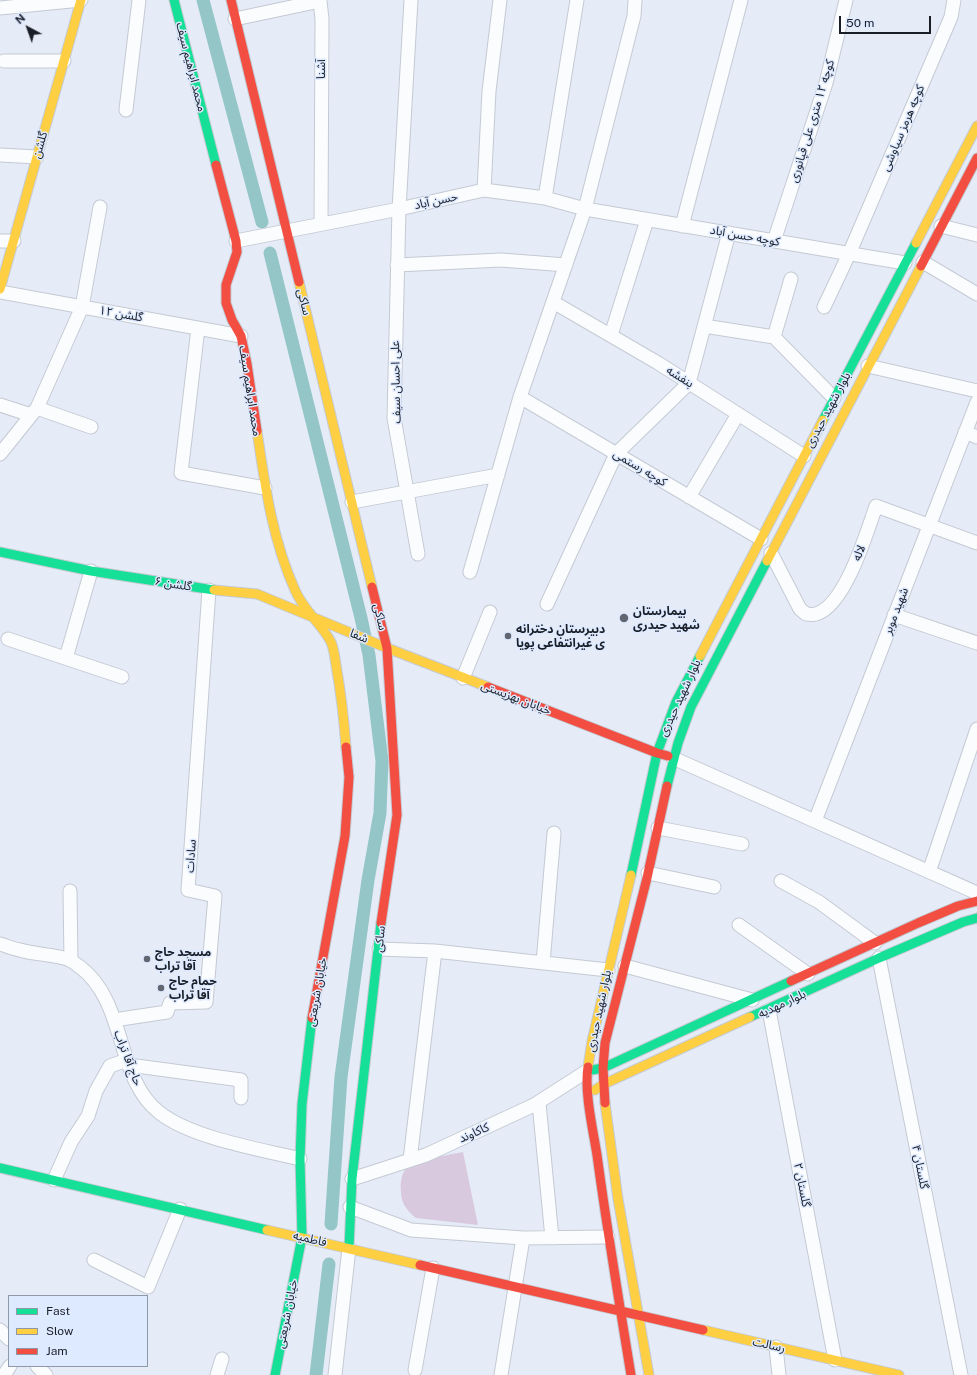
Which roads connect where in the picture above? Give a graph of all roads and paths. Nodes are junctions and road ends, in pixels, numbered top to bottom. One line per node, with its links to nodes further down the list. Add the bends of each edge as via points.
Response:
1 (81, 0): 13 (street); 17 (street, گلشن)
2 (139, 0): 18 (street)
3 (174, 0): 37 (street, محمد ابراهیم سیف)
4 (231, 0): 15 (street, ساکی)
5 (412, 0): 26 (street, علی احسان سیف)
6 (500, 0): 23 (street, via 489,91)
7 (577, 0): 24 (street)
8 (635, 0): 27 (street, via 634,16)
9 (741, 0): 30 (street)
10 (846, 0): 38 (street, کوچه ۱۲ متری علی قپانوری, via 826,83)
11 (954, 0): 14 (street, کوچه هرمز سیاوشی)
12 (960, 0): 14 (street)
13 (0, 8)
14 (951, 17): 39 (street, کوچه هرمز سیاوشی)
15 (236, 19): 29 (street, آشنا, via 320,1); 32 (street, ساکی)
16 (4, 61): 17 (street)
17 (64, 61): 21 (street, گلشن)
18 (126, 110)
19 (977, 126): 40 (street, بلوار شهید حیدری)
20 (0, 156): 21 (street)
21 (37, 157): 36 (street, گلشن)
22 (977, 159): 31 (street, بلوار شهید حیدری)
23 (484, 190): 24 (street, حسن آباد); 26 (street, حسن آباد)
24 (545, 198): 27 (street, حسن آباد)
25 (100, 207): 48 (street)
26 (399, 209): 29 (street, حسن آباد); 41 (street, علی احسان سیف)
27 (585, 209): 28 (street, کوچه حسن آباد); 42 (street)
28 (647, 220): 30 (street, کوچه حسن آباد); 52 (street)
29 (321, 224): 32 (street, حسن آباد)
30 (682, 226): 33 (street, کوچه حسن آباد)
31 (941, 226): 34 (street); 43 (street, بلوار شهید حیدری)
32 (287, 231): 37 (street, حسن آباد); 73 (street, ساکی)
33 (729, 234): 38 (street, کوچه حسن آباد); 50 (street)
34 (977, 235)
35 (0, 241): 36 (street)
36 (14, 241): 45 (street, گلشن)
37 (236, 241): 53 (street, محمد ابراهیم سیف, via 237,252 226,285 226,303)
38 (774, 241): 39 (street, کوچه حسن آباد)
39 (849, 254): 40 (street, کوچه حسن آباد); 49 (street, کوچه هرمز سیاوشی)
40 (905, 264): 43 (street); 59 (street, بلوار شهید حیدری)
41 (397, 265): 42 (street, via 502,260); 71 (street, علی احسان سیف, via 394,418)
42 (566, 265): 47 (street)
43 (921, 266): 46 (street); 55 (street, بلوار شهید حیدری)
44 (791, 278): 54 (street)
45 (0, 291): 48 (street, گلشن ۱۲)
46 (977, 294)
47 (553, 302): 52 (street, بنفشه); 58 (street)
48 (82, 307): 51 (street, گلشن ۱۲); 62 (street)
49 (824, 307)
50 (704, 326): 54 (street); 56 (street)
51 (198, 328): 53 (street, گلشن ۱۲); 70 (street, via 181,473)
52 (611, 335): 56 (street, بنفشه)
53 (241, 336): 70 (street, محمد ابراهیم سیف)
54 (774, 337): 59 (street)
55 (868, 366): 57 (street); 78 (street, بلوار شهید حیدری)
56 (689, 383): 63 (street, بنفشه); 67 (street)
57 (977, 391)
58 (520, 397): 67 (street, کوچه رستمی); 69 (street)
59 (834, 398): 68 (street, بلوار شهید حیدری)
60 (977, 402): 65 (street, شهید موبر)
61 (0, 405): 62 (street)
62 (34, 411): 64 (street); 66 (street)
63 (738, 414): 68 (street, بنفشه); 72 (street)
64 (91, 427)
65 (971, 435): 74 (street, شهید موبر)
66 (0, 454)
67 (616, 454): 72 (street, کوچه رستمی); 83 (street)
68 (804, 456): 75 (street, بلوار شهید حیدری)
69 (498, 475): 71 (street); 81 (street)
70 (265, 488): 86 (street, محمد ابراهیم سیف, via 280,553 295,591)
71 (407, 492): 73 (street); 79 (street, علی احسان سیف)
72 (689, 497): 75 (street, کوچه رستمی)
73 (352, 502): 91 (street, ساکی)
74 (929, 526): 76 (street, لاله); 78 (street, لاله, via 876,506 858,558 841,591 827,608 816,614 806,614 800,609); 85 (street, شهید موبر)
75 (761, 539): 96 (street, بلوار شهید حیدری, via 676,702)
76 (977, 543)
77 (0, 552): 80 (street, گلشن ۶)
78 (770, 553): 97 (street, بلوار شهید حیدری, via 691,707)
79 (418, 554)
80 (91, 571): 82 (street, گلشن ۶); 92 (street)
81 (470, 572)
82 (210, 590): 86 (street, گلشن ۶, via 257,594); 123 (street, سادات, via 188,890 215,896 206,1002 170,1002 167,1012)
83 (547, 604)
84 (490, 612): 94 (street)
85 (894, 616): 90 (street); 98 (street, شهید موبر)
86 (312, 617): 87 (street, گلشن ۶); 131 (street, خیابان شریعتی, via 324,629 332,644 342,698 349,777 343,843 311,1025 302,1104)
87 (342, 629): 89 (street, شفا)
88 (8, 639): 92 (street)
89 (376, 643): 91 (street, خیابان بهزیستی)
90 (977, 643)
91 (387, 648): 94 (street, خیابان بهزیستی); 113 (street, ساکی, via 397,815)
92 (66, 658): 93 (street)
93 (122, 677)
94 (463, 678): 96 (street, خیابان بهزیستی)
95 (977, 729): 103 (street)
96 (657, 753): 97 (street, خیابان بهزیستی); 119 (street, بلوار شهید حیدری, via 637,851)
97 (673, 758): 98 (street); 99 (street, بلوار شهید حیدری)
98 (815, 821): 103 (street)
99 (658, 828): 101 (street); 102 (street, بلوار شهید حیدری)
100 (554, 833): 117 (street)
101 (742, 844)
102 (648, 872): 105 (street); 118 (street, بلوار شهید حیدری)
103 (929, 872): 107 (street)
104 (781, 881): 111 (street, via 819,902)
105 (714, 887)
106 (70, 891): 116 (street)
107 (977, 893)
108 (977, 901): 111 (street, بلوار مهدیه, via 958,906)
109 (977, 918): 115 (street, بلوار مهدیه)
110 (739, 925): 120 (street)
111 (875, 943): 120 (street, بلوار مهدیه)
112 (0, 944): 116 (street)
113 (379, 949): 114 (street); 134 (street, ساکی)
114 (435, 951): 117 (street); 132 (street)
115 (879, 958): 122 (street, بلوار مهدیه); 164 (street, گلستان ۴)
116 (71, 960): 123 (street, حاج آقا تراب, via 89,974 101,988)
117 (543, 962): 119 (street)
118 (625, 966): 121 (street); 125 (street, بلوار شهید حیدری, via 605,1043)
119 (608, 970): 126 (street, بلوار شهید حیدری)
120 (808, 974): 121 (street, بلوار مهدیه)
121 (752, 1000): 125 (street, بلوار مهدیه)
122 (769, 1010): 127 (street, بلوار مهدیه); 152 (street, گلستان ۲)
123 (114, 1020): 124 (street, حاج آقا تراب)
124 (128, 1062): 129 (street, via 241,1080); 131 (street, حاج آقا تراب, via 146,1099 159,1113 175,1123 216,1138); 135 (street, via 110,1066 96,1091 88,1116 71,1142)
125 (603, 1068): 126 (street, بلوار مهدیه); 127 (street, بلوار شهید حیدری)
126 (588, 1071): 128 (street, بلوار شهید حیدری); 130 (street, کاکاوند)
127 (604, 1084): 128 (street, بلوار مهدیه); 147 (street, بلوار شهید حیدری, via 612,1157)
128 (588, 1094): 139 (street, بلوار شهید حیدری)
129 (240, 1098)
130 (539, 1102): 132 (street, کاکاوند); 141 (street)
131 (300, 1160): 138 (street, خیابان شریعتی)
132 (410, 1160): 134 (street, کاکاوند)
133 (0, 1168): 135 (street, فاطمیه)
134 (352, 1179): 136 (street, ساکی)
135 (54, 1180): 137 (street, فاطمیه)
136 (350, 1207): 140 (street, via 411,1230); 142 (street, ساکی)
137 (180, 1209): 138 (street, فاطمیه); 143 (street, via 148,1288)
138 (302, 1237): 142 (street, فاطمیه); 158 (street, خیابان شریعتی)
139 (608, 1237): 141 (street); 146 (street, بلوار شهید حیدری)
140 (523, 1238): 141 (street); 145 (street)
141 (552, 1238)
142 (349, 1248): 144 (street, فاطمیه); 159 (street)
143 (94, 1260)
144 (433, 1268): 145 (street, فاطمیه); 154 (street)
145 (514, 1286): 146 (street, فاطمیه); 160 (street)
146 (620, 1311): 147 (street, رسالت); 161 (street, بلوار شهید حیدری)
147 (639, 1315): 150 (street, رسالت); 162 (street, بلوار شهید حیدری)
148 (0, 1330): 149 (street)
149 (8, 1338)
150 (776, 1347): 152 (street, رسالت); 163 (street)
151 (222, 1359): 157 (street)
152 (835, 1360): 155 (street, رسالت)
153 (38, 1367): 156 (street)
154 (415, 1370)
155 (893, 1374)
156 (46, 1375)
157 (217, 1375)
158 (275, 1375)
159 (335, 1375)
160 (500, 1375)
161 (631, 1375)
162 (649, 1375)
163 (779, 1375)
164 (962, 1375)

